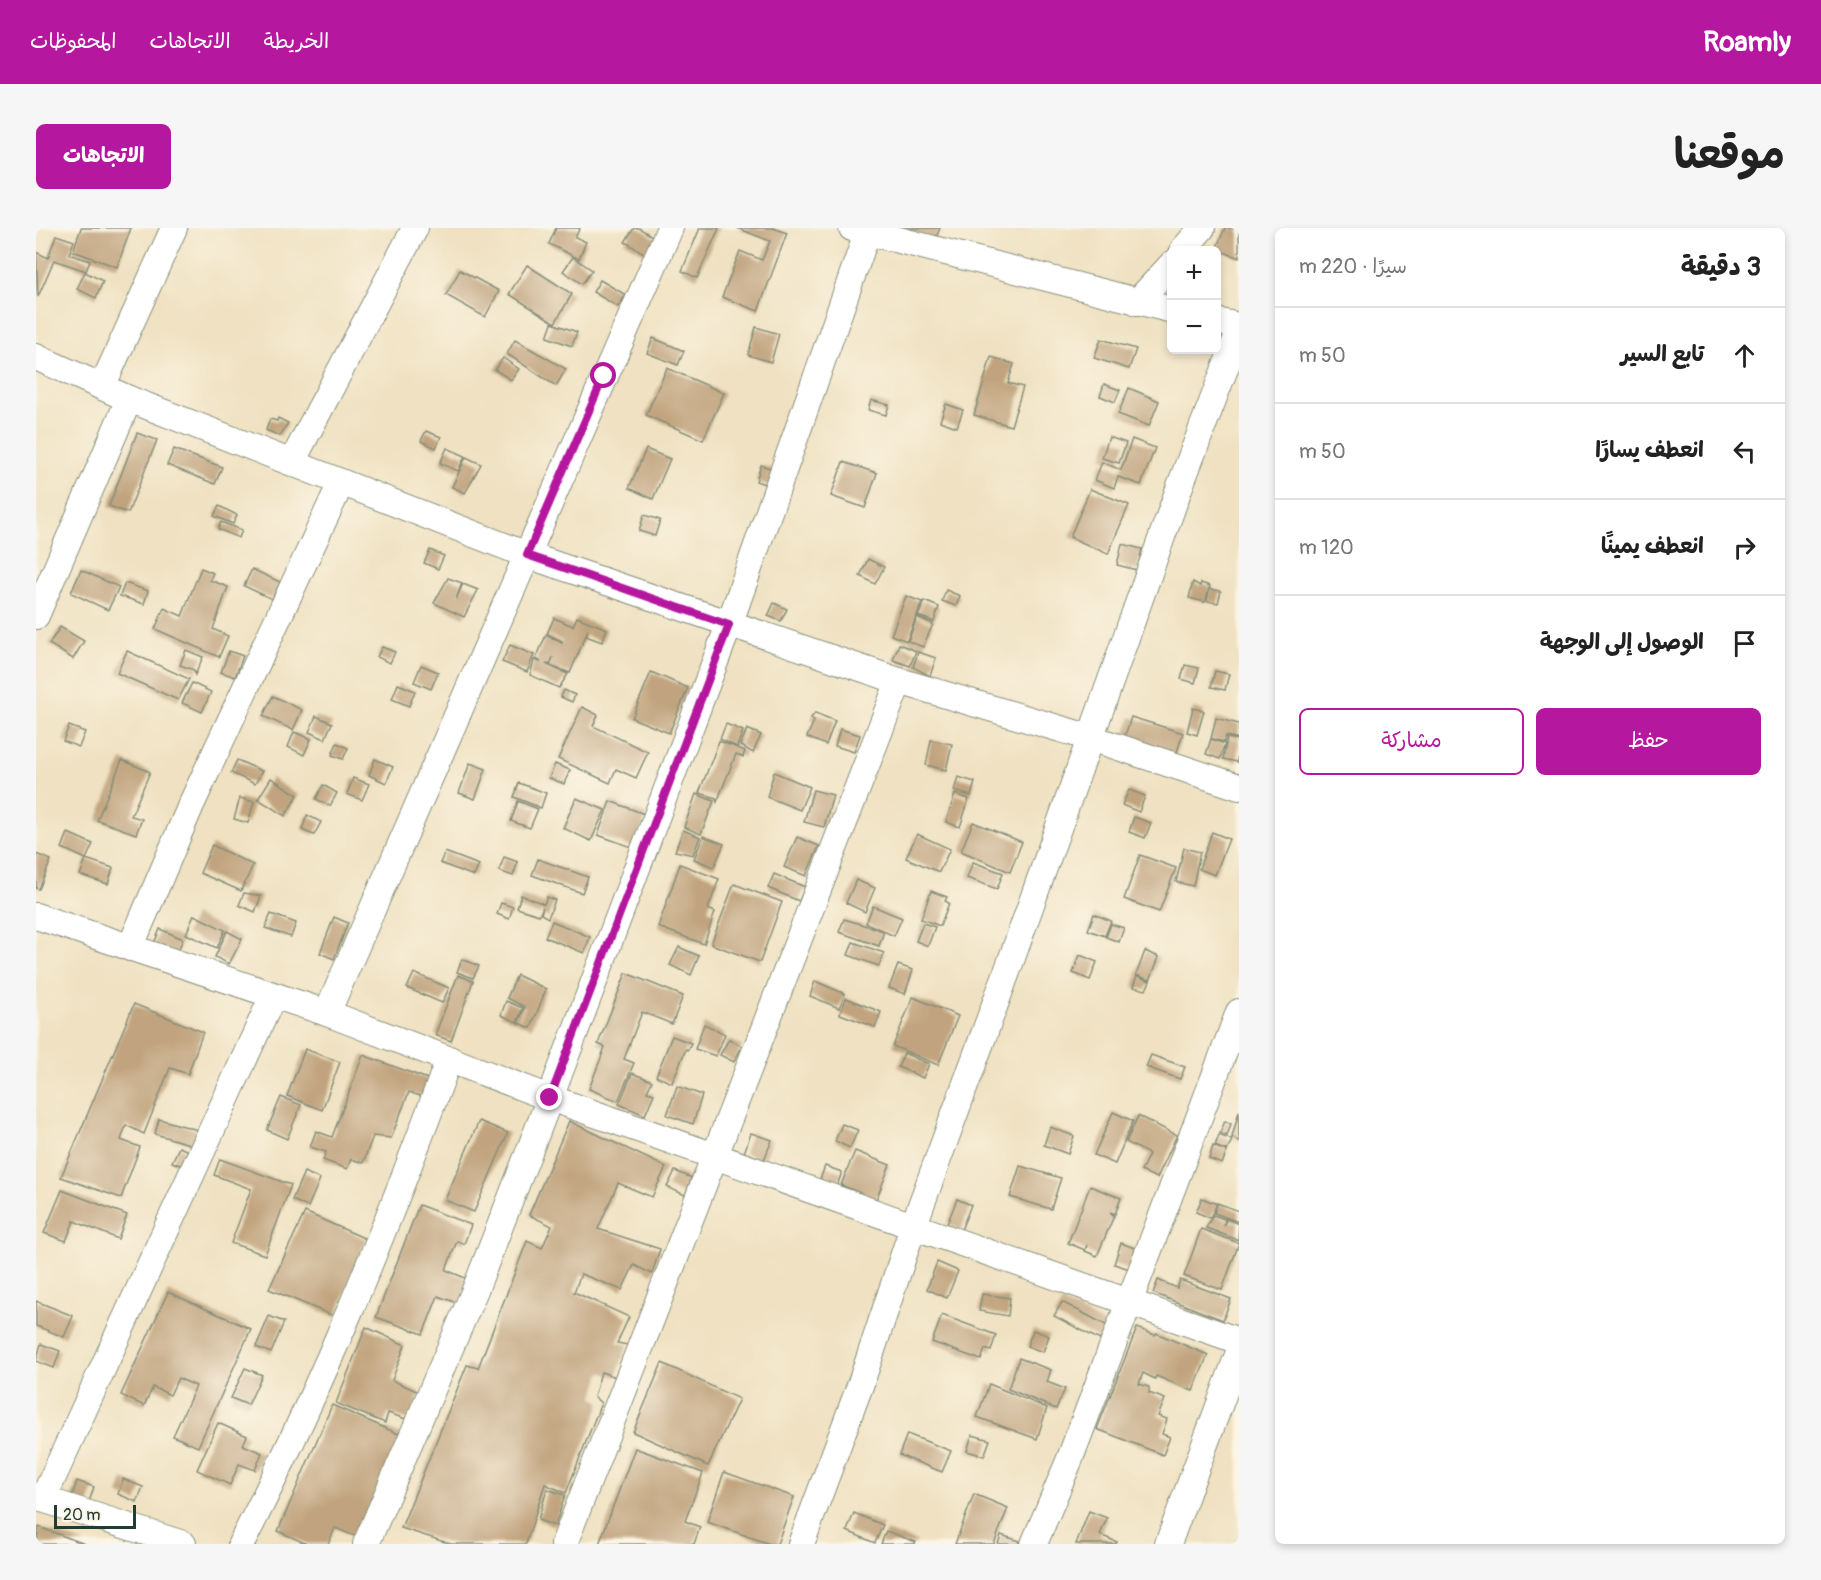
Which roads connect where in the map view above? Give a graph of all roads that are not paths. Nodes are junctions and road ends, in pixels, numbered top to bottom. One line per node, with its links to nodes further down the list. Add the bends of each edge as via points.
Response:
1 (174, 228): 14 (street)
2 (415, 228): 16 (street)
3 (670, 228): 18 (street)
4 (1202, 228): 6 (street)
5 (862, 230): 8 (street); 20 (street)
6 (1186, 246)
7 (1167, 269): 8 (street)
8 (1137, 302): 9 (street)
9 (1167, 309)
10 (1221, 322): 11 (street)
11 (1239, 326)
12 (1239, 332): 22 (street)
13 (36, 357): 14 (street)
14 (102, 387): 15 (street)
15 (129, 399): 16 (street); 19 (street)
16 (292, 462): 17 (street)
17 (341, 483): 18 (street); 25 (street, via 191,805)
18 (527, 555): 20 (street); 28 (street)
19 (36, 616)
20 (729, 625): 21 (street); 30 (street)
21 (899, 681): 22 (street); 31 (street)
22 (1091, 738): 23 (street); 32 (street)
23 (1239, 787)
24 (36, 915): 25 (street)
25 (130, 948): 26 (street)
26 (273, 996): 28 (street); 36 (street)
27 (1239, 1011): 33 (street)
28 (327, 1013): 29 (street)
29 (449, 1059): 30 (street); 38 (street, via 394,1206 282,1464)
30 (550, 1098): 31 (street); 39 (street, via 475,1290)
31 (716, 1156): 32 (street); 40 (street)
32 (913, 1227): 33 (street); 41 (street)
33 (1128, 1301): 34 (street); 42 (street)
34 (1239, 1341)
35 (1239, 1352): 43 (street)
36 (39, 1498): 37 (street)
37 (183, 1544)
38 (241, 1544)
39 (366, 1544)
40 (564, 1544)
41 (801, 1544)
42 (1034, 1544)
43 (1168, 1544)

